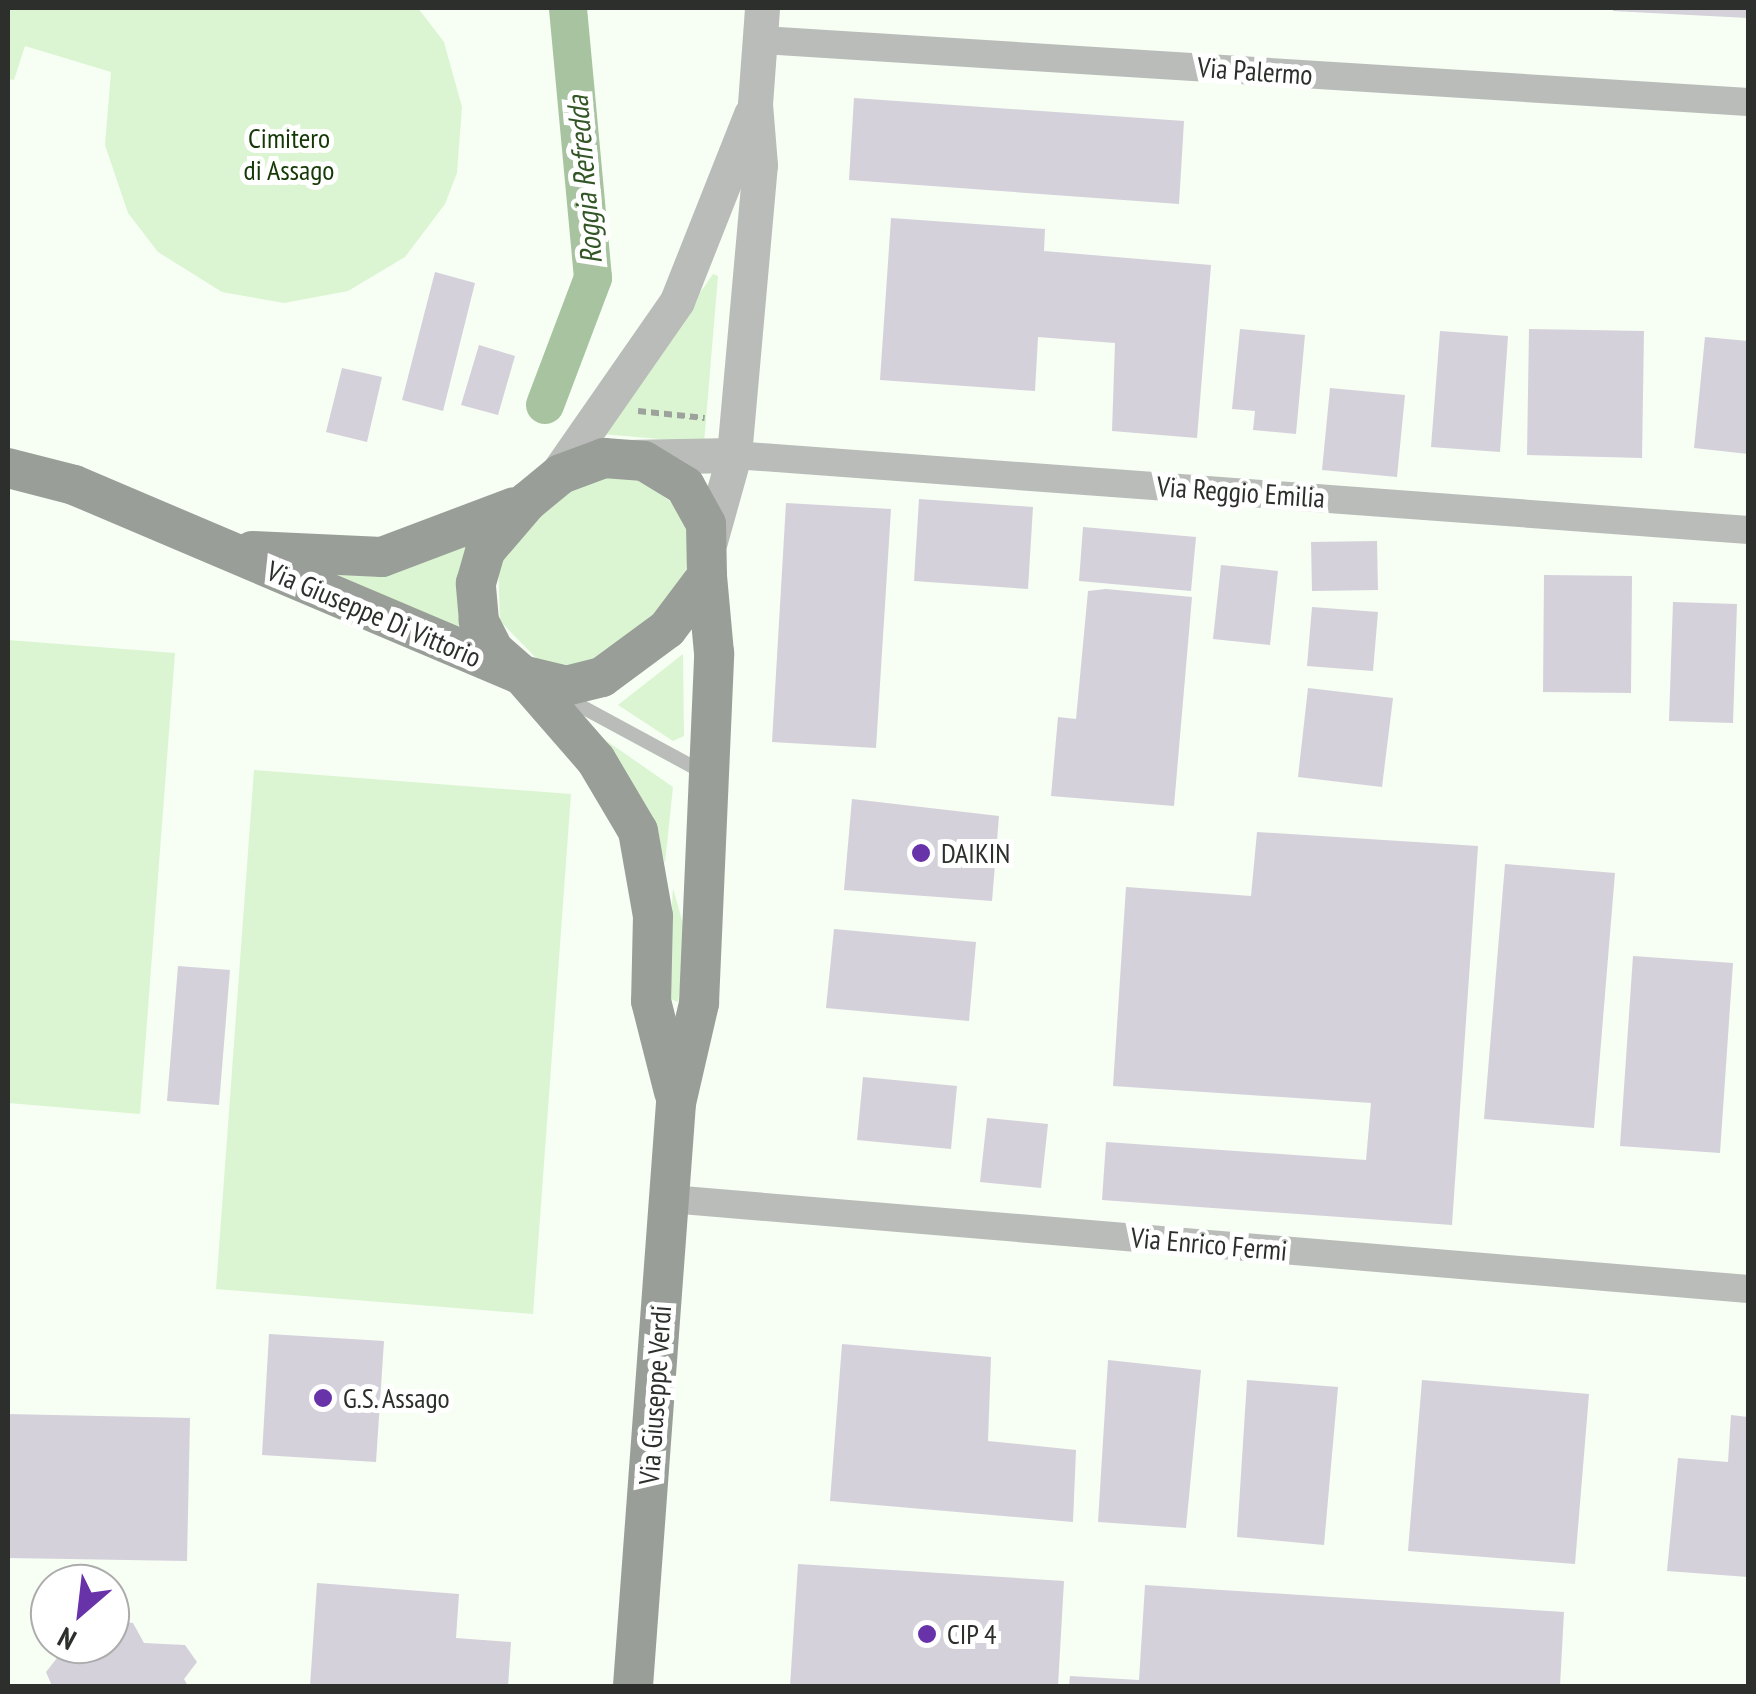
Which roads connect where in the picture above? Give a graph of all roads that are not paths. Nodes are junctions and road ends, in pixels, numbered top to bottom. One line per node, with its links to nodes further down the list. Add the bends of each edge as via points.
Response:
1 (762, 24): 2 (street, Via Palermo); 3 (street)
2 (1748, 102)
3 (755, 104): 5 (street, via 760,165); 9 (street, via 677,301)
4 (8, 438): 8 (main road, Via Giuseppe Di Vittorio)
5 (734, 454): 6 (street); 10 (street, Via Reggio Emilia); 12 (street)
6 (626, 457): 9 (main road, via 584,462); 12 (main road, via 664,470 684,486)
7 (8, 468): 8 (main road, Via Giuseppe Di Vittorio)
8 (74, 485): 11 (main road, Via Giuseppe Di Vittorio)
9 (540, 491): 11 (main road, Via Giuseppe Di Vittorio, via 382,558); 13 (main road, via 492,538 476,603 494,651)
10 (1748, 530)
11 (228, 548): 13 (main road, Via Giuseppe Di Vittorio, via 302,587)
12 (709, 558): 13 (main road, via 667,629 602,677 567,686); 14 (main road, Via Giuseppe Verdi, via 714,653)
13 (522, 675): 14 (lane); 15 (main road, Via Giuseppe Verdi, via 596,760 638,831 653,916 651,1000)
14 (708, 775): 15 (main road, Via Giuseppe Verdi, via 699,1003)
15 (676, 1103): 16 (main road, Via Giuseppe Verdi)
16 (670, 1198): 17 (street, Via Enrico Fermi); 18 (main road, Via Giuseppe Verdi)
17 (1748, 1289)
18 (634, 1686)

